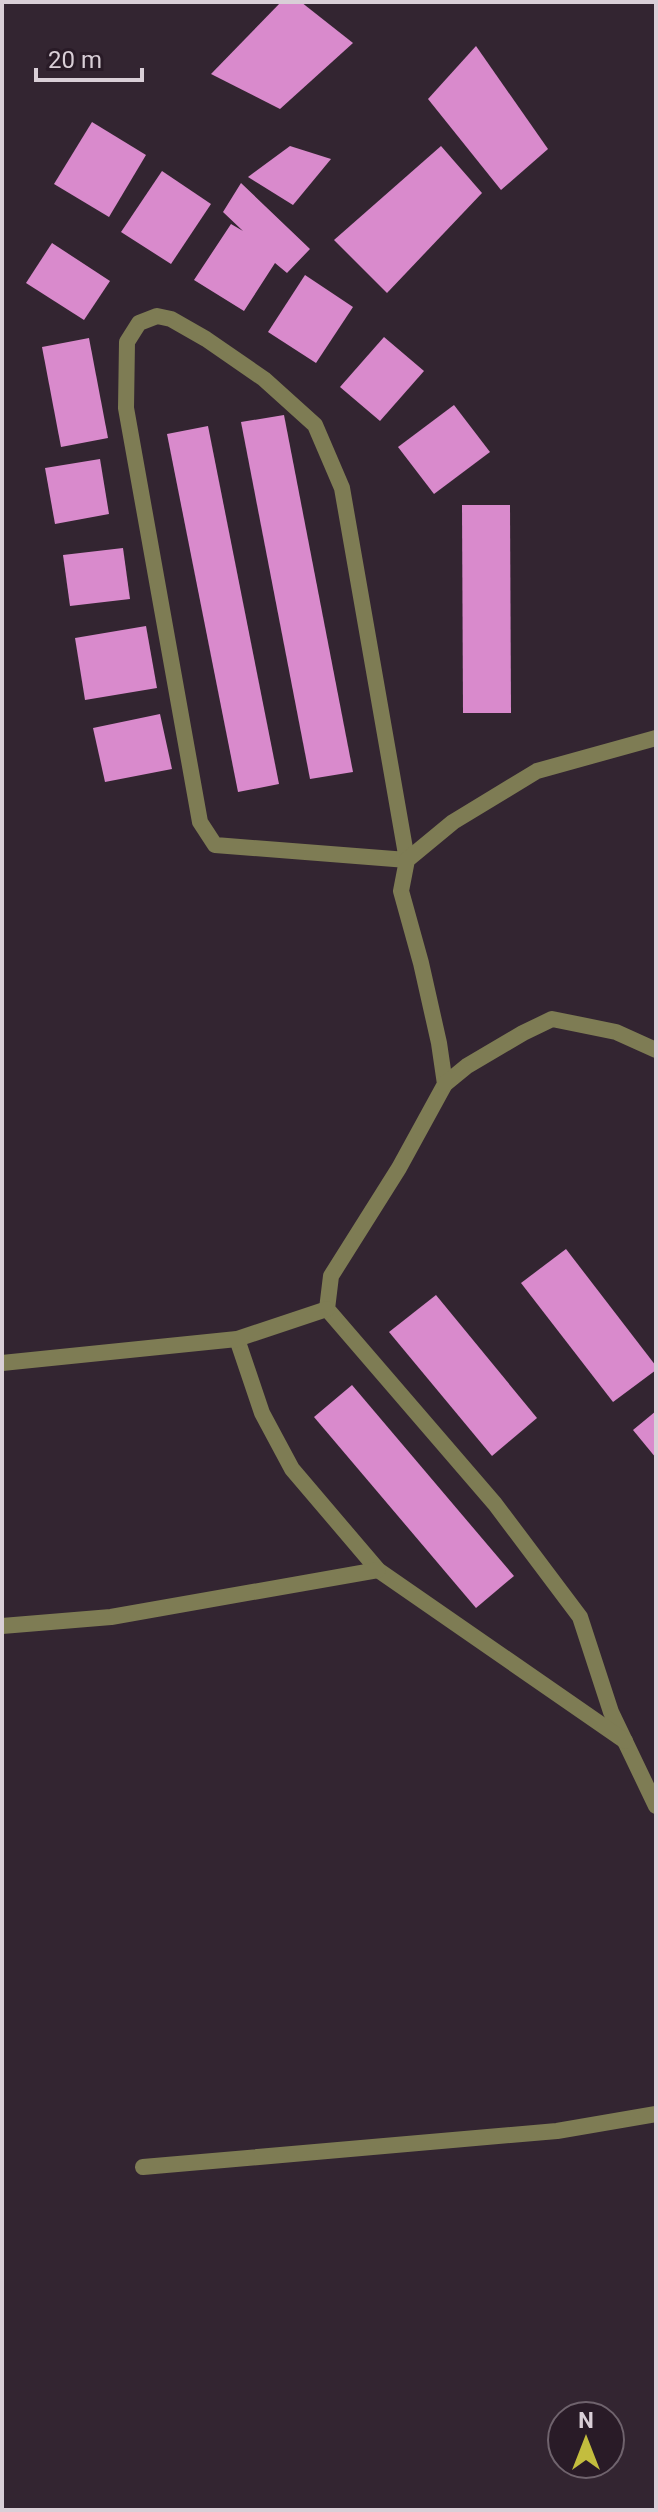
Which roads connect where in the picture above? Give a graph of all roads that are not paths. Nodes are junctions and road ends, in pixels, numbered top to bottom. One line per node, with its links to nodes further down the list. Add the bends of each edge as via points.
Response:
1 (656, 738): 2 (street, via 537,771 453,822)
2 (407, 860): 2 (street, via 342,488 315,425 264,379 206,339 171,319 157,316 139,323 127,342 126,408 200,822 215,845); 4 (street, via 401,891)
3 (656, 1050): 4 (street, via 616,1032 552,1019)
4 (445, 1084): 5 (street, via 331,1276)
5 (327, 1309): 6 (street); 10 (street, via 495,1504 580,1617)
6 (237, 1339): 7 (street); 8 (street, via 262,1413 292,1469)
7 (2, 1363)
8 (378, 1570): 9 (street, via 111,1617); 10 (street)
9 (2, 1626)
10 (626, 1741): 11 (street)
11 (656, 1806)
12 (656, 2114): 13 (street, via 557,2131)
13 (143, 2167)

